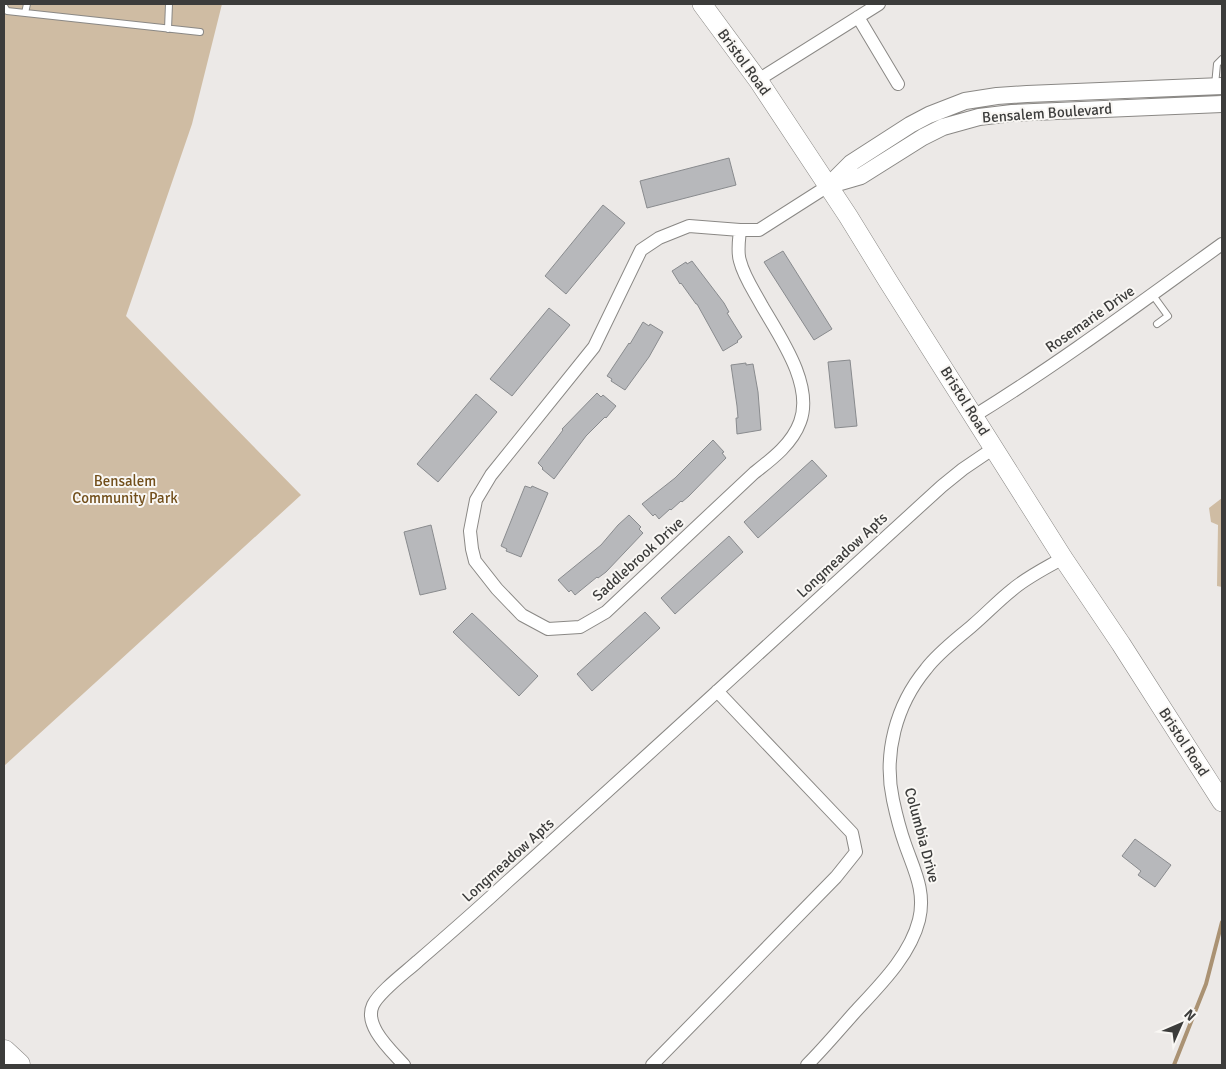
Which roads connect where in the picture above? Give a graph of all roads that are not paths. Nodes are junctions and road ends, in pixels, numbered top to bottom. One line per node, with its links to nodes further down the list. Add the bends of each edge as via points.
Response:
1 (27, 4): 6 (lane)
2 (169, 4): 8 (lane)
3 (702, 4): 11 (main road, Bristol Road)
4 (879, 4): 7 (street)
5 (4, 6): 6 (lane, via 7,11)
6 (25, 13): 8 (lane)
7 (858, 17): 11 (street); 12 (street)
8 (168, 29): 9 (lane)
9 (200, 32)
10 (1222, 59): 13 (lane, via 1217,64)
11 (758, 80): 15 (main road, Bristol Road)
12 (898, 84)
13 (1219, 86): 14 (lane); 15 (street, Bensalem Boulevard, via 1027,94 965,101 910,125 851,163)
14 (1219, 104): 15 (street, Bensalem Boulevard, via 979,117 943,127 861,176)
15 (828, 186): 16 (street, Saddlebrook Drive, via 759,230); 20 (main road, Bristol Road)
16 (740, 230): 16 (street, Saddlebrook Drive, via 689,226 659,238 641,250 594,347 491,475 476,500 470,531 475,561 522,614 548,629 580,627 606,612 778,454 800,422 803,396 794,360 748,281 739,259)
17 (1222, 244): 18 (street, Rosemarie Drive)
18 (1152, 294): 19 (lane, via 1168,316); 20 (street, Rosemarie Drive)
19 (1157, 324)
20 (974, 416): 21 (main road, Bristol Road)
21 (994, 448): 22 (main road, Bristol Road); 23 (street, Longmeadow Apts, via 942,486)
22 (1063, 558): 24 (main road, Bristol Road); 29 (street, Columbia Drive, via 1012,589 940,654 908,695 894,731 890,775 904,843 919,879 922,906 919,920 914,937 894,967)
23 (717, 691): 27 (street, Longmeadow Apts, via 378,998 371,1013 372,1026); 28 (street, via 852,833 856,852 836,877)
24 (1222, 802)
25 (4, 1052): 26 (highway)
26 (18, 1065)
27 (404, 1065)
28 (652, 1065)
29 (807, 1065)

